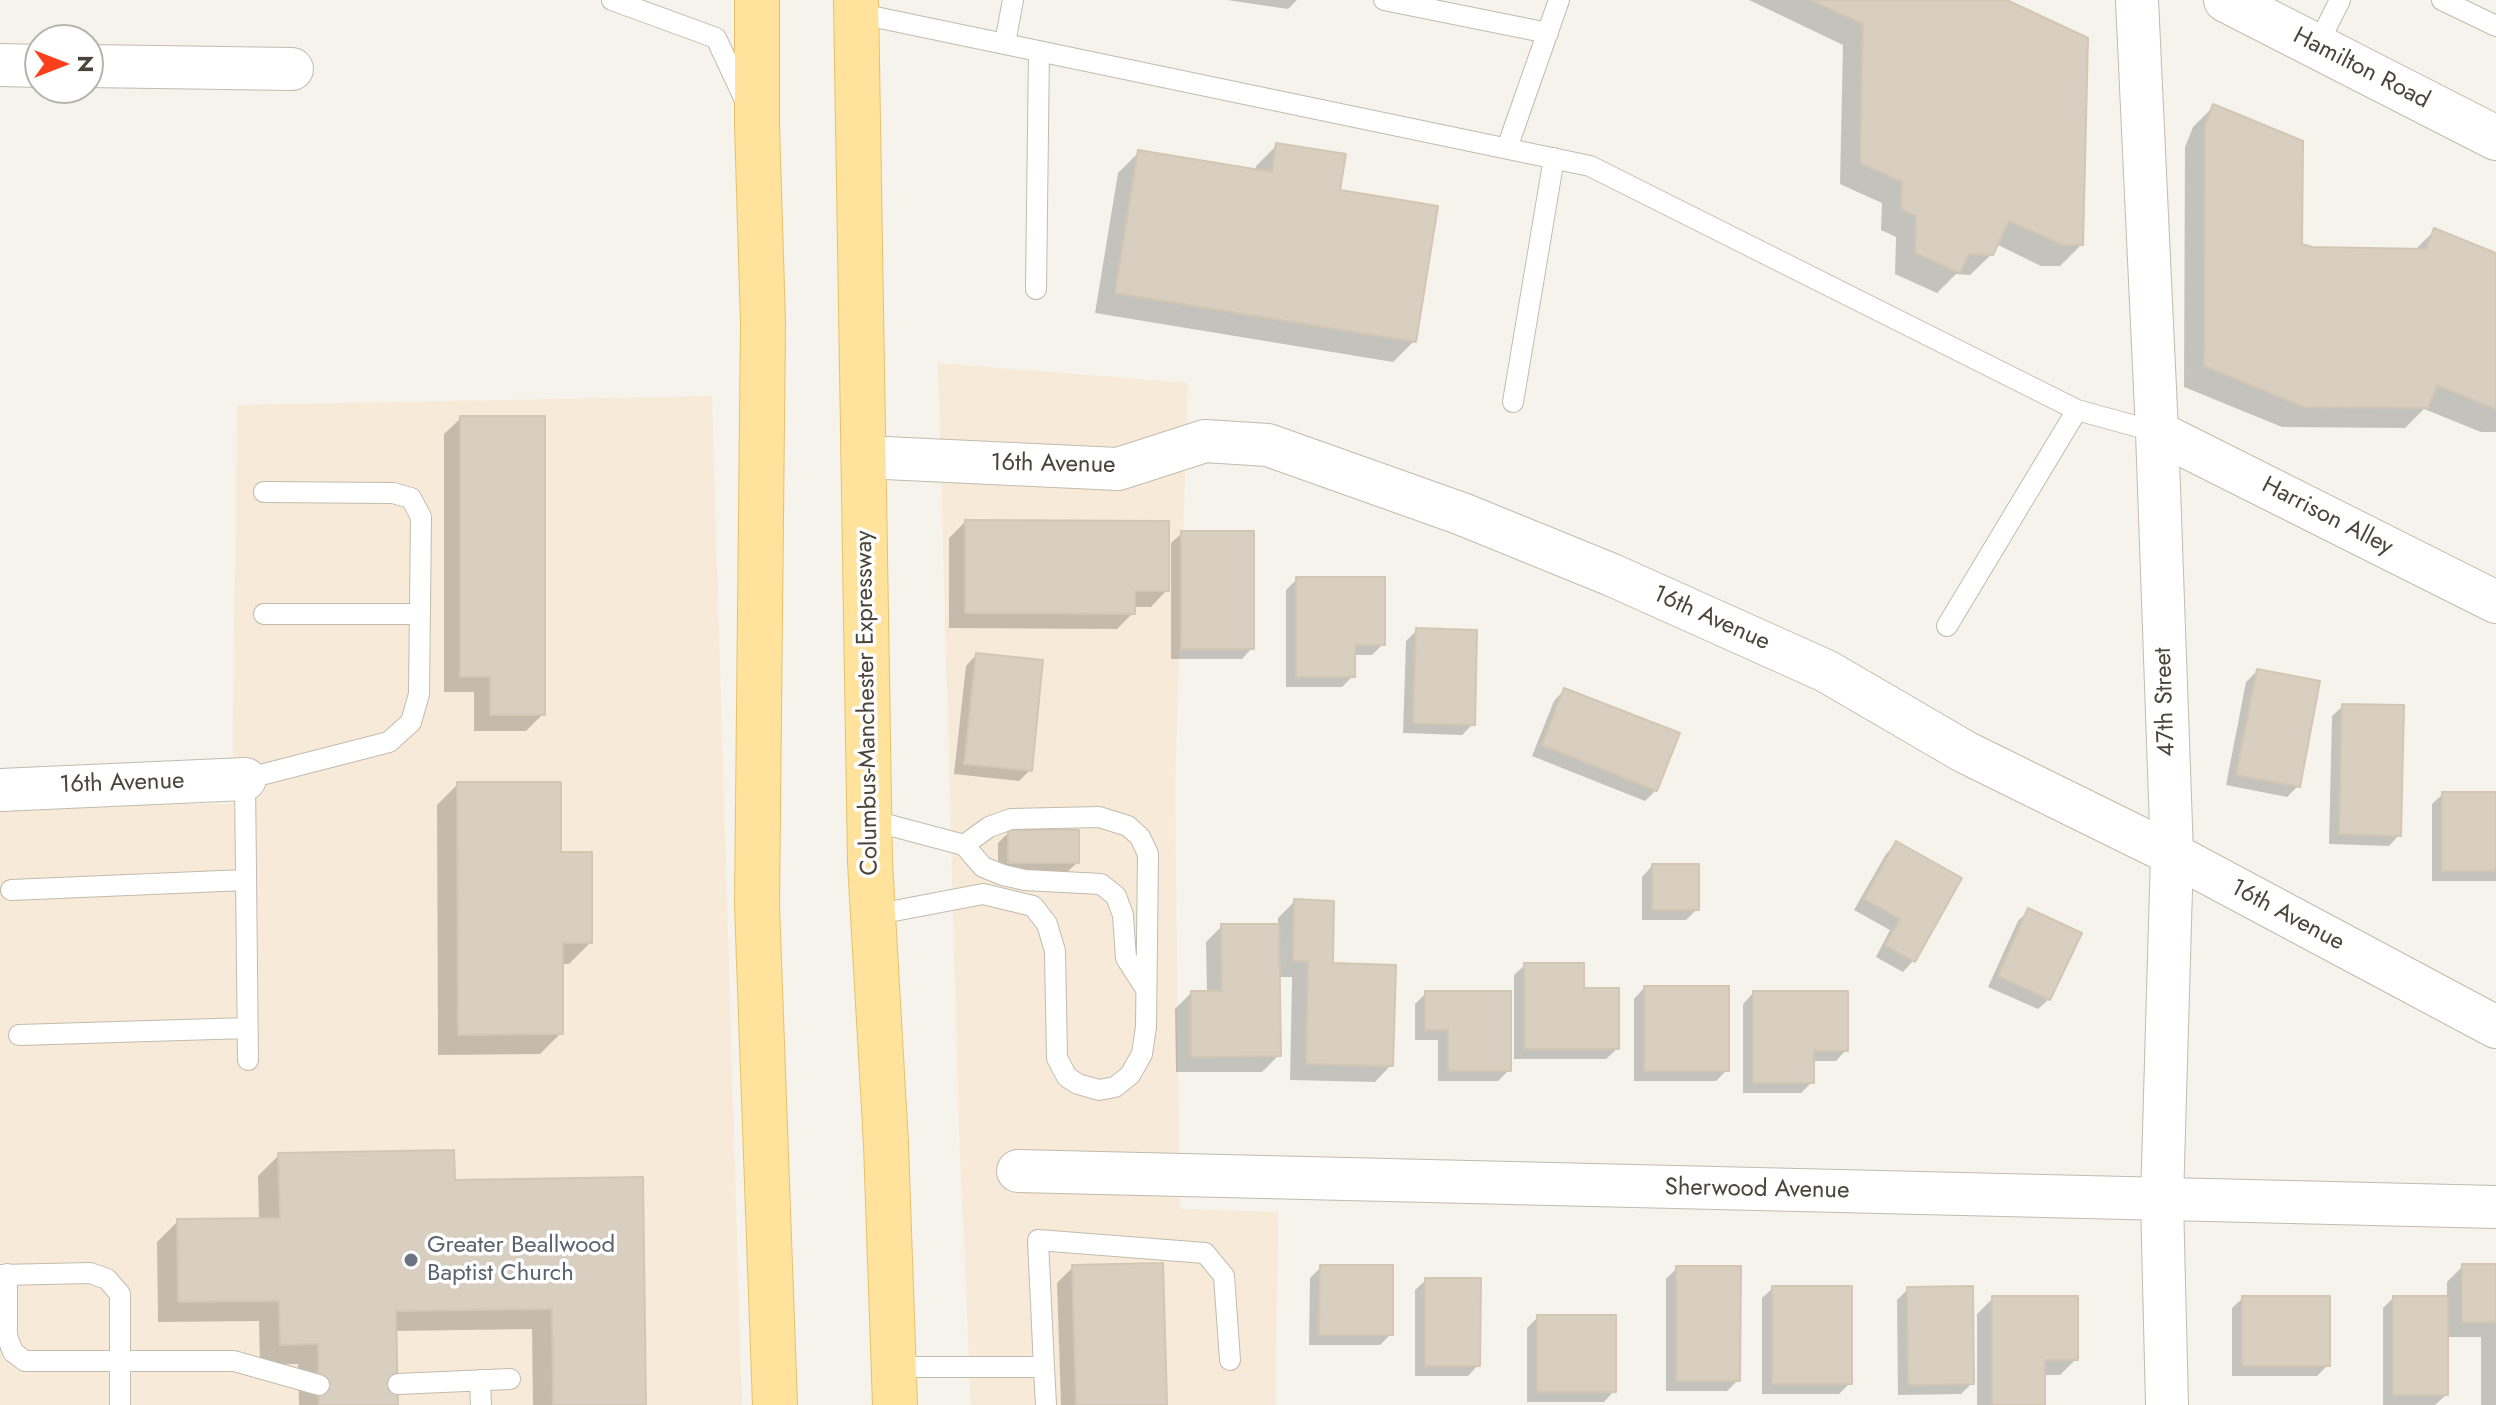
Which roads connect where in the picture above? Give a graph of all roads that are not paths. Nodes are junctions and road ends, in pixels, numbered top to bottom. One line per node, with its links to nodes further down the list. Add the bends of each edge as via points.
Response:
1 (612, 0): 20 (lane, via 716,38)
2 (757, 0): 20 (main road)
3 (1013, 0): 13 (lane)
4 (1384, 0): 12 (lane)
5 (1559, 0): 12 (lane)
6 (2137, 0): 27 (street, 47th Street)
7 (2226, 0): 14 (street, Hamilton Road)
8 (2340, 0): 14 (lane)
9 (2442, 0): 11 (lane)
10 (856, 6): 13 (lane); 28 (main road, Columbus-Manchester Expressway)
11 (2496, 26)
12 (1548, 33): 22 (lane)
13 (1005, 43): 15 (lane)
14 (2317, 46): 21 (street, Hamilton Road)
15 (1039, 51): 22 (lane); 24 (lane)
16 (0, 65): 17 (street)
17 (24, 66)
18 (104, 66): 19 (street)
19 (292, 69)
20 (757, 125): 61 (main road, via 763,323 757,905)
21 (2496, 138)
22 (1507, 148): 23 (lane)
23 (1554, 158): 25 (lane); 26 (lane, via 1590,166)
24 (1036, 289)
25 (1513, 402)
26 (2077, 410): 27 (lane); 33 (lane)
27 (2157, 432): 30 (street, Harrison Alley); 38 (street, 47th Street)
28 (864, 457): 36 (main road, Columbus-Manchester Expressway); 38 (street, 16th Avenue, via 1118,469 1205,441 1268,445 1489,525 1812,665 1965,752)
29 (264, 492): 32 (lane, via 393,493 411,498 421,517)
30 (2496, 602)
31 (264, 614): 32 (lane)
32 (420, 614): 34 (lane, via 419,694 411,722 389,742)
33 (1947, 626)
34 (245, 779): 35 (street, 16th Avenue); 39 (lane)
35 (0, 790)
36 (870, 820): 37 (lane); 41 (main road, Columbus-Manchester Expressway)
37 (964, 845): 42 (lane, via 983,867 1003,875 1101,884 1116,896 1126,958); 42 (lane, via 1011,819 1099,817 1128,826 1148,854)
38 (2172, 854): 43 (street, 16th Avenue); 48 (street, 47th Street)
39 (245, 880): 40 (lane); 44 (lane)
40 (11, 890)
41 (873, 915): 42 (lane, via 983,894 1033,906 1047,924 1055,951 1057,1058 1067,1077 1099,1090 1115,1087 1130,1075 1142,1054); 58 (main road, Columbus-Manchester Expressway)
42 (1146, 989)
43 (2496, 1027)
44 (247, 1028): 45 (lane); 46 (lane)
45 (19, 1035)
46 (248, 1060)
47 (1018, 1171): 48 (street, Sherwood Avenue)
48 (2162, 1200): 49 (street, Sherwood Avenue); 63 (street, 47th Street)
49 (2496, 1207)
50 (4, 1274): 52 (lane, via 7,1336 13,1352 25,1361); 52 (lane, via 90,1273 107,1279 120,1294)
51 (1230, 1360): 53 (lane, via 1224,1276 1205,1253 1038,1240)
52 (120, 1362): 57 (lane, via 234,1361); 59 (lane)
53 (1044, 1367): 58 (lane); 62 (lane)
54 (510, 1379): 55 (lane)
55 (480, 1380): 56 (lane); 60 (lane)
56 (398, 1384)
57 (319, 1385)
58 (894, 1386)
59 (120, 1405)
60 (481, 1405)
61 (775, 1405)
62 (1046, 1405)
63 (2167, 1405)

